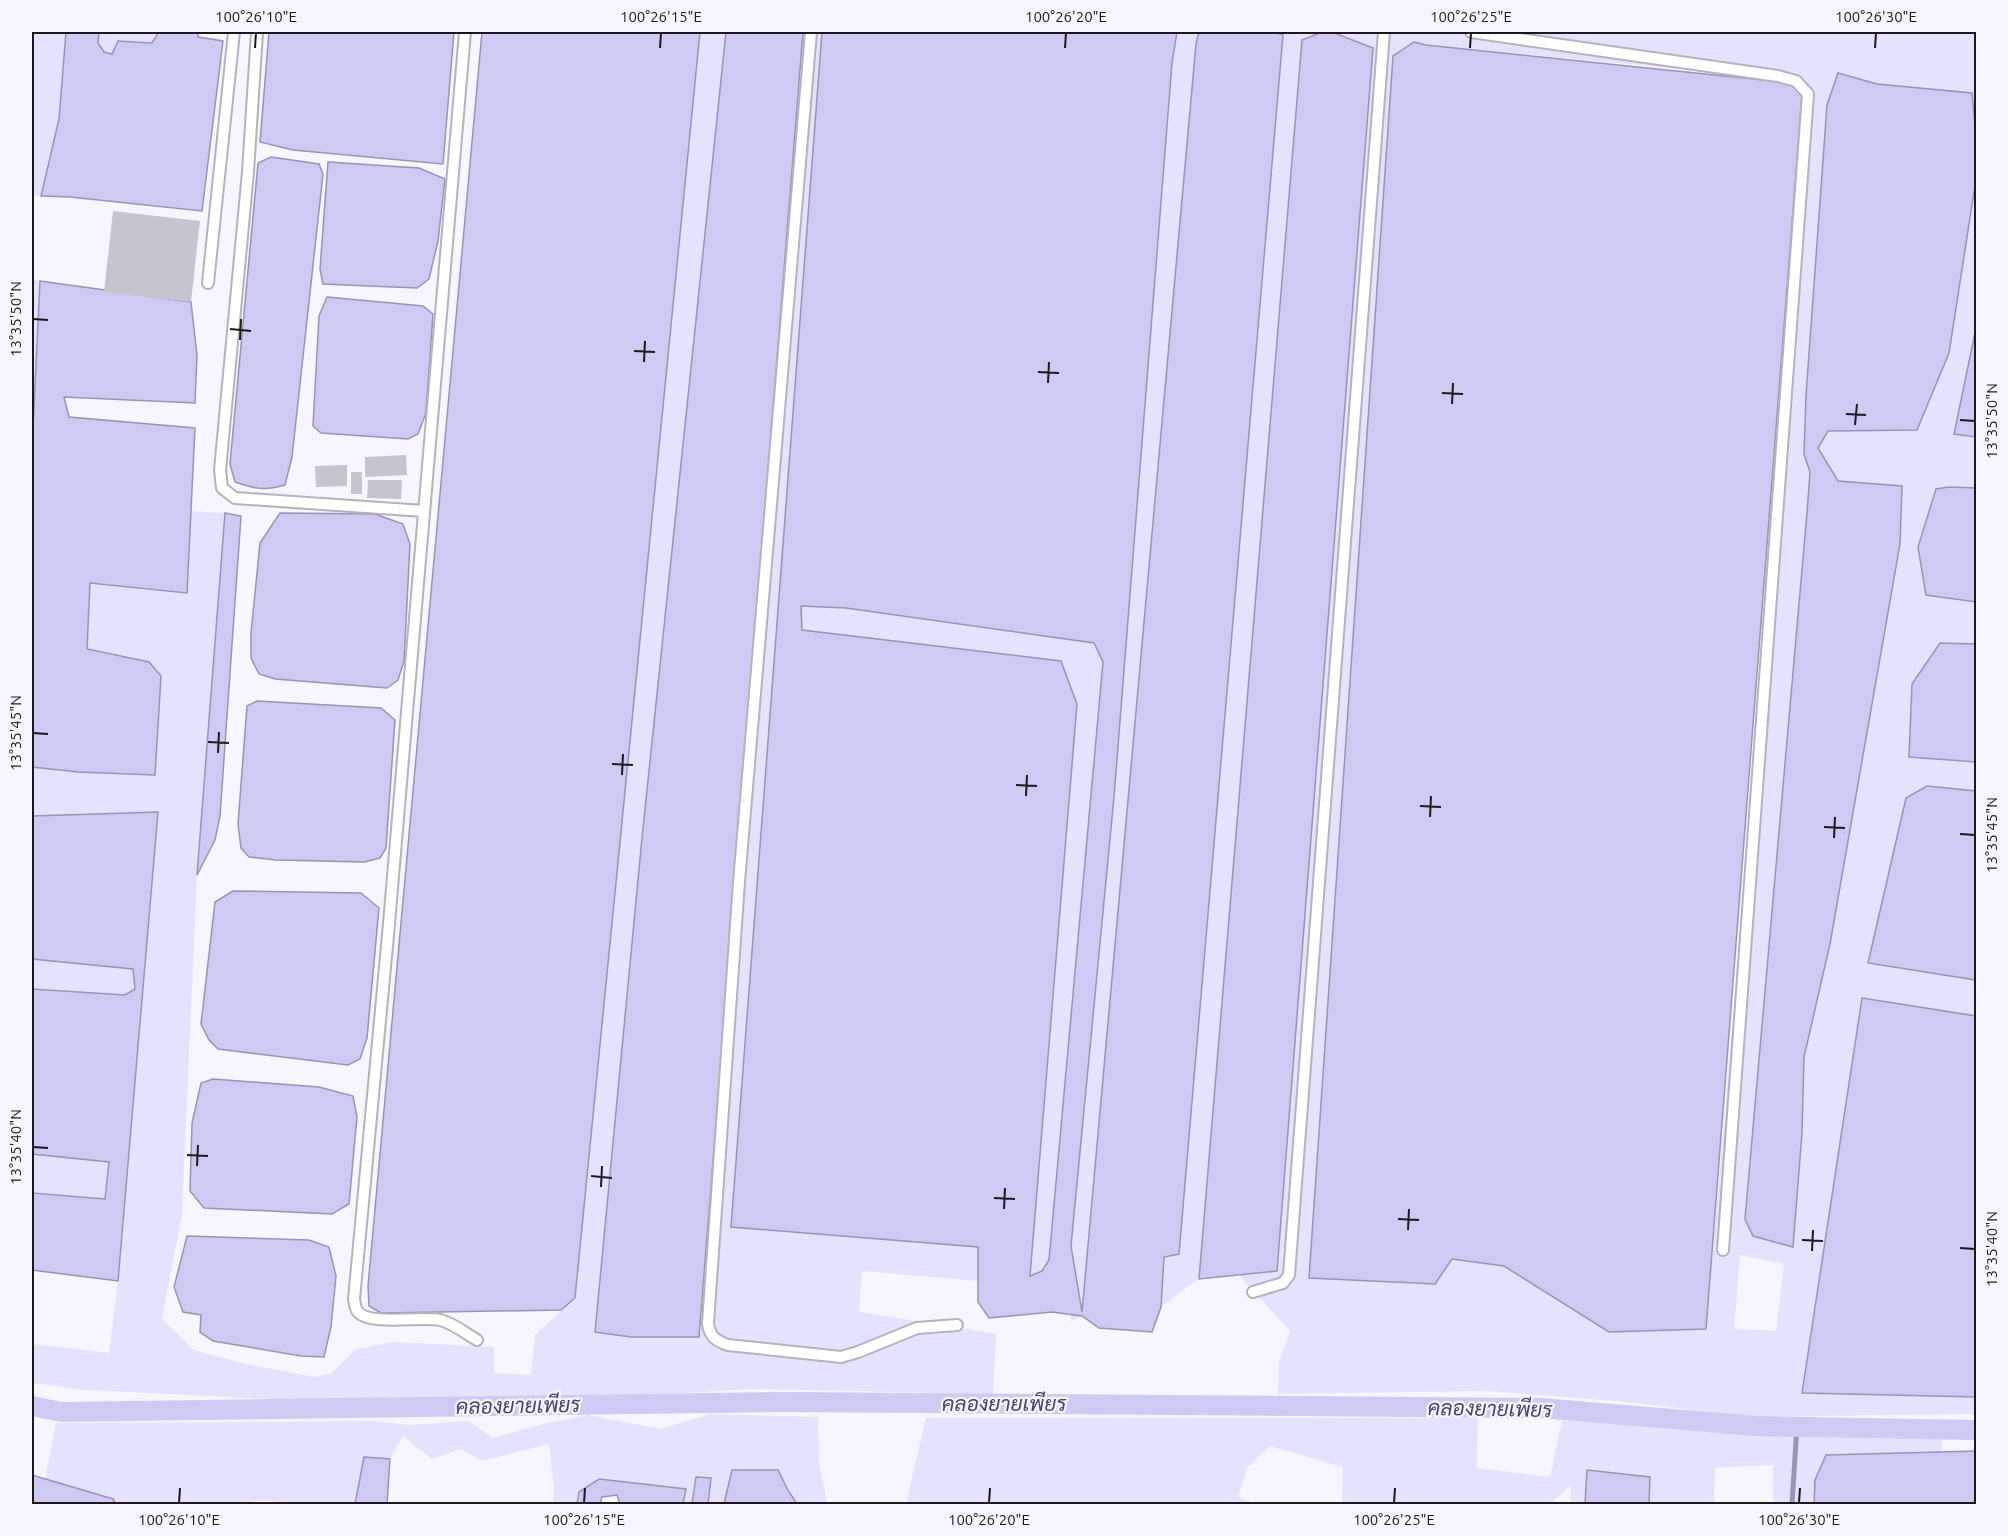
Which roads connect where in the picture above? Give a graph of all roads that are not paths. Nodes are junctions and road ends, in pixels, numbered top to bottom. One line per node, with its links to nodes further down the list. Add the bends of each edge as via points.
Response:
1 (234, 32): 7 (lane)
2 (257, 32): 8 (lane, via 220,470 222,488 235,498)
3 (465, 32): 8 (lane)
4 (811, 32): 11 (lane, via 739,882 708,1323 712,1336 728,1345 833,1357 858,1352 917,1328)
5 (1384, 32): 10 (lane, via 1289,1275 1283,1283)
6 (1471, 32): 9 (lane, via 1779,76 1796,81 1808,93)
7 (208, 283)
8 (424, 511): 12 (lane, via 354,1299 357,1311 364,1316 439,1320)
9 (1723, 1250)
10 (1253, 1292)
11 (957, 1324)
12 (477, 1340)

